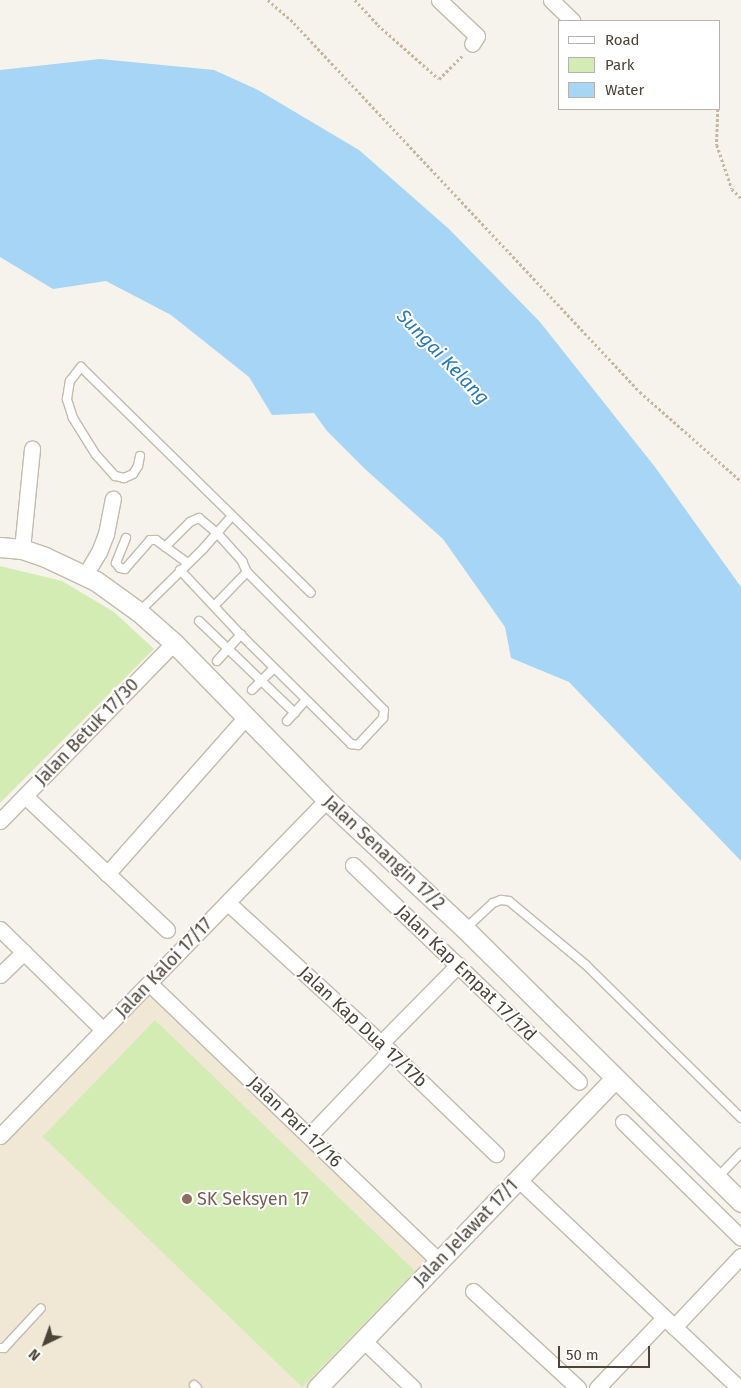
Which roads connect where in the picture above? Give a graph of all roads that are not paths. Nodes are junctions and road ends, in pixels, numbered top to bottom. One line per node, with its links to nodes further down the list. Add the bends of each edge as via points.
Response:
1 (439, 0): 4 (street, via 477,36)
2 (551, 0): 3 (street)
3 (572, 20)
4 (472, 44)
5 (32, 448): 13 (street)
6 (140, 456): 8 (lane, via 138,466 124,478 115,476 96,455 74,418 67,399 70,381 81,367)
7 (113, 498): 17 (street, via 106,534)
8 (231, 517): 9 (lane); 18 (lane)
9 (217, 534): 12 (lane, via 199,518 190,522); 14 (lane); 16 (lane, via 242,561)
10 (126, 538): 12 (lane, via 116,563 120,568 125,569 150,540 156,540)
11 (0, 547): 13 (street, Jalan Senangin 17/2)
12 (165, 547): 14 (lane)
13 (22, 549): 17 (street, Jalan Senangin 17/2)
14 (188, 563): 15 (lane)
15 (180, 570): 19 (lane); 20 (lane)
16 (247, 572): 19 (lane); 29 (lane, via 379,704 384,710 384,718 358,745 351,744)
17 (85, 575): 20 (street, Jalan Senangin 17/2)
18 (310, 594)
19 (214, 606): 22 (lane)
20 (138, 612): 23 (street, Jalan Senangin 17/2)
21 (199, 621): 24 (lane)
22 (241, 634): 24 (lane); 26 (lane)
23 (174, 642): 31 (street, Jalan Senangin 17/2); 33 (street, Jalan Betuk 17/30)
24 (227, 650): 25 (lane); 27 (lane)
25 (217, 661)
26 (274, 668): 27 (lane); 29 (lane)
27 (260, 682): 28 (lane); 30 (lane)
28 (252, 690)
29 (306, 700): 30 (lane)
30 (295, 713): 32 (lane)
31 (245, 718): 34 (street, Jalan Senangin 17/2); 37 (street)
32 (287, 722)
33 (25, 796): 35 (street, Jalan Betuk 17/30); 37 (street)
34 (327, 800): 38 (street, Jalan Kaloi 17/17); 40 (street, Jalan Senangin 17/2)
35 (0, 821)
36 (353, 865): 43 (street, Jalan Kap Empat 17/17d)
37 (107, 874): 41 (street)
38 (228, 903): 45 (street, Jalan Kaloi 17/17); 47 (street, Jalan Kap Dua 17/17b)
39 (0, 929): 42 (street)
40 (465, 929): 48 (street, Jalan Senangin 17/2); 50 (lane, via 493,903 508,901 586,965)
41 (166, 930)
42 (24, 952): 44 (street); 46 (street)
43 (458, 965): 47 (street); 49 (street, Jalan Kap Empat 17/17d)
44 (0, 976)
45 (150, 984): 46 (street, Jalan Kaloi 17/17); 52 (street, Jalan Pari 17/16)
46 (103, 1030): 53 (street, Jalan Kaloi 17/17)
47 (386, 1047): 52 (street); 55 (street, Jalan Kap Dua 17/17b)
48 (614, 1079): 56 (street, Jalan Senangin 17/2); 57 (street, Jalan Jelawat 17/1)
49 (578, 1082)
50 (741, 1118)
51 (623, 1122): 59 (street)
52 (310, 1135): 61 (street, Jalan Pari 17/16)
53 (0, 1136)
54 (741, 1153): 56 (lane)
55 (496, 1154)
56 (717, 1178): 58 (street, Jalan Senangin 17/2)
57 (518, 1179): 61 (street, Jalan Jelawat 17/1); 64 (street)
58 (741, 1202)
59 (741, 1238)
60 (741, 1256): 64 (street)
61 (439, 1261): 65 (street, Jalan Jelawat 17/1)
62 (473, 1291): 69 (street)
63 (41, 1308): 66 (lane, via 4,1348)
64 (669, 1322): 70 (street); 71 (street)
65 (363, 1340): 67 (street, Jalan Jelawat 17/1); 68 (street)
66 (0, 1348)
67 (317, 1388)
68 (413, 1388)
69 (578, 1388)
70 (596, 1388)
71 (739, 1388)

